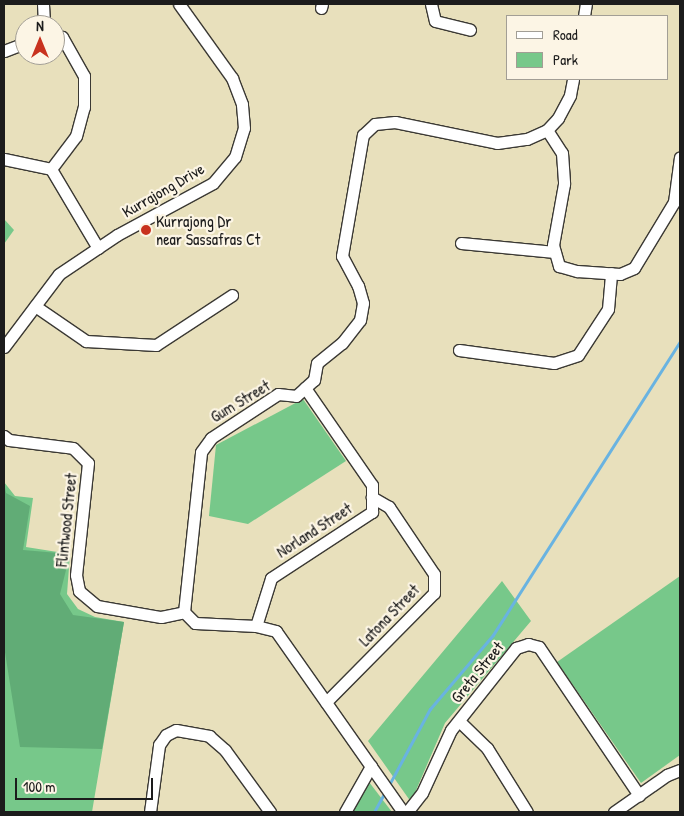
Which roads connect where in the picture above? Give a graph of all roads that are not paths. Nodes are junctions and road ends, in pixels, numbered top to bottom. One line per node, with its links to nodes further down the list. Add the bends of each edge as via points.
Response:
1 (179, 4): 11 (street, Kurrajong Drive, via 232,78 242,104 244,128 236,157 213,183)
2 (431, 4): 3 (street, via 435,21)
3 (470, 30)
4 (65, 42): 9 (street, via 84,76 84,107 76,136)
5 (572, 80): 6 (street, via 570,95)
6 (547, 130): 12 (street, via 562,154 564,184 553,245); 18 (street, via 527,139 497,143 395,122 375,124 363,135 342,256 363,303 360,320 342,343 317,363 314,380)
7 (680, 156): 13 (street, via 674,202 634,268 620,274)
8 (4, 159): 9 (street)
9 (51, 169): 11 (street)
10 (461, 243): 12 (street)
11 (98, 248): 15 (street, Kurrajong Drive, via 59,274)
12 (555, 252): 13 (street, via 560,266)
13 (610, 273): 17 (street, via 608,309 578,354 554,363)
14 (232, 295): 15 (street, via 156,345 86,341)
15 (34, 306): 16 (street, Kurrajong Drive)
16 (4, 347)
17 (459, 350)
18 (305, 388): 20 (street, Norland Street, via 372,485); 21 (street, Gum Street, via 296,396 278,394 211,438 201,452)
19 (4, 436): 21 (street, Flintwood Street, via 8,440 73,448 88,463 76,575 79,591 97,606 161,617)
20 (372, 497): 22 (street, Norland Street, via 372,512 271,578); 23 (street, Latona Street, via 389,507 434,574 434,593)
21 (184, 612): 22 (street, via 195,623)
22 (256, 626): 23 (street, via 276,631)
23 (326, 702): 25 (street)
24 (459, 721): 27 (street, Greta Street, via 516,648 528,644 540,647); 28 (street, Greta Street, via 451,730 422,793); 32 (street, via 487,748)
25 (371, 766): 28 (street); 31 (street)
26 (680, 770): 27 (street)
27 (639, 795): 33 (street)
28 (402, 809)
29 (150, 812): 30 (street, via 159,745 166,735 176,730 209,736 225,750)
30 (270, 812)
31 (346, 812)
32 (527, 812)
33 (614, 812)

